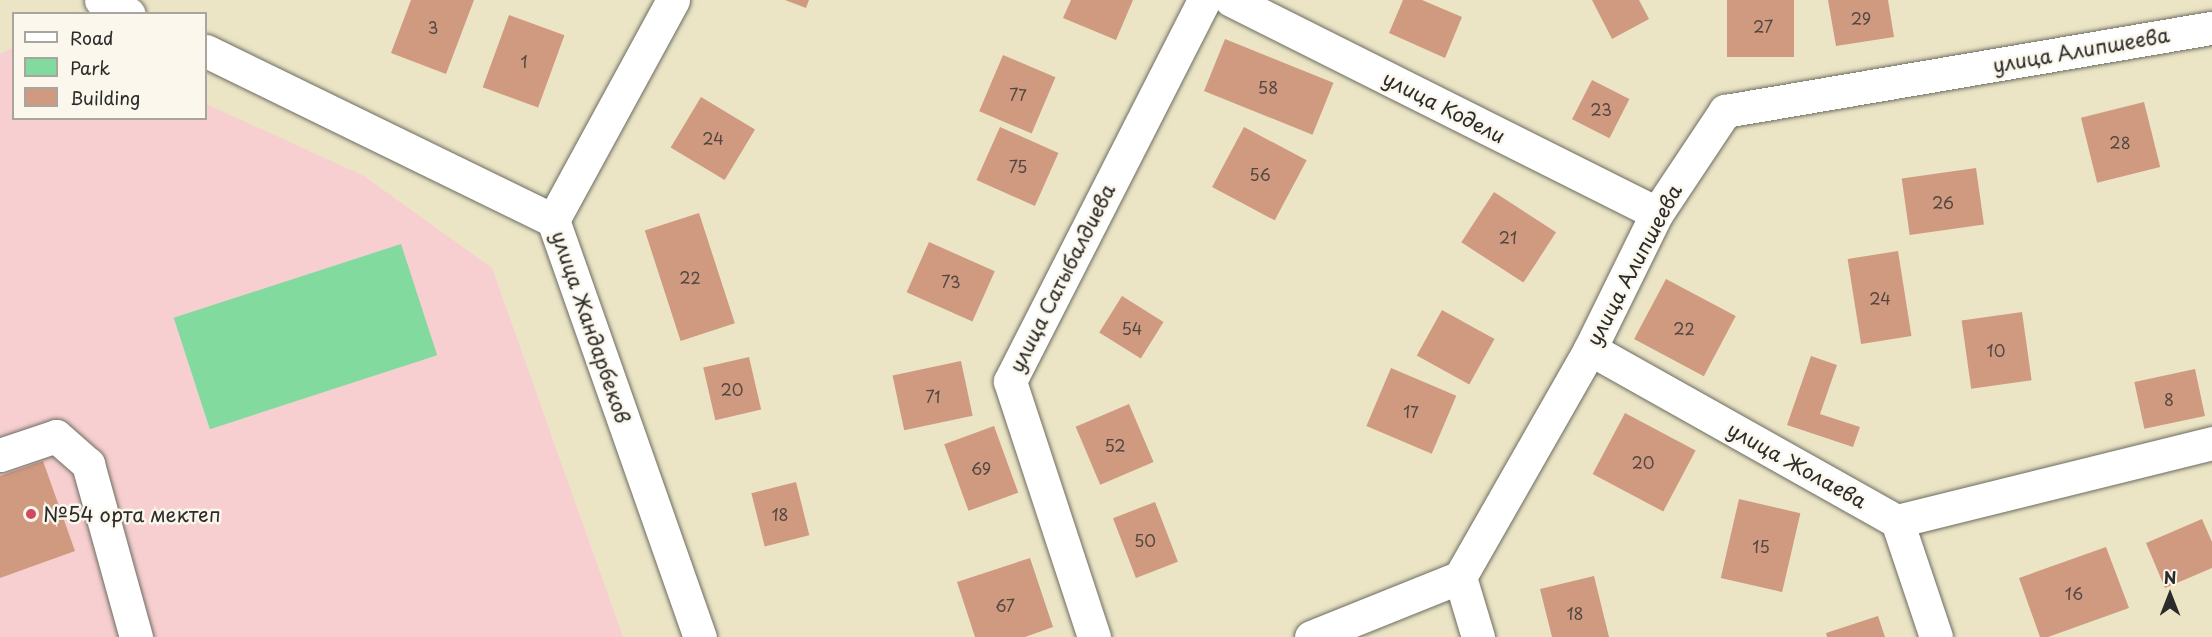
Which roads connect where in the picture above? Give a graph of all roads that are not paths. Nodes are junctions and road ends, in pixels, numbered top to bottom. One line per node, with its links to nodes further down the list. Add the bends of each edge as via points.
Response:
1 (101, 0): 5 (street)
2 (673, 0): 9 (street, улица Жандарбеков)
3 (1204, 0): 17 (street, улица Сатыбалдиева, via 1010,381)
4 (1231, 0): 8 (street, улица Кодели)
5 (125, 12)
6 (2212, 28): 8 (street, улица Алипшеева, via 1725,111)
7 (207, 51): 9 (street)
8 (1657, 213): 10 (street, улица Алипшеева)
9 (553, 220): 16 (street, улица Жандарбеков)
10 (1590, 349): 13 (street, улица Жолаева); 14 (street, улица Алипшеева)
11 (2212, 443): 13 (street)
12 (0, 455): 15 (street, via 56,436 88,464)
13 (1897, 521): 20 (street)
14 (1460, 577): 18 (street); 19 (street)
15 (136, 637)
16 (700, 637)
17 (1094, 637)
18 (1311, 637)
19 (1478, 637)
20 (1936, 637)

